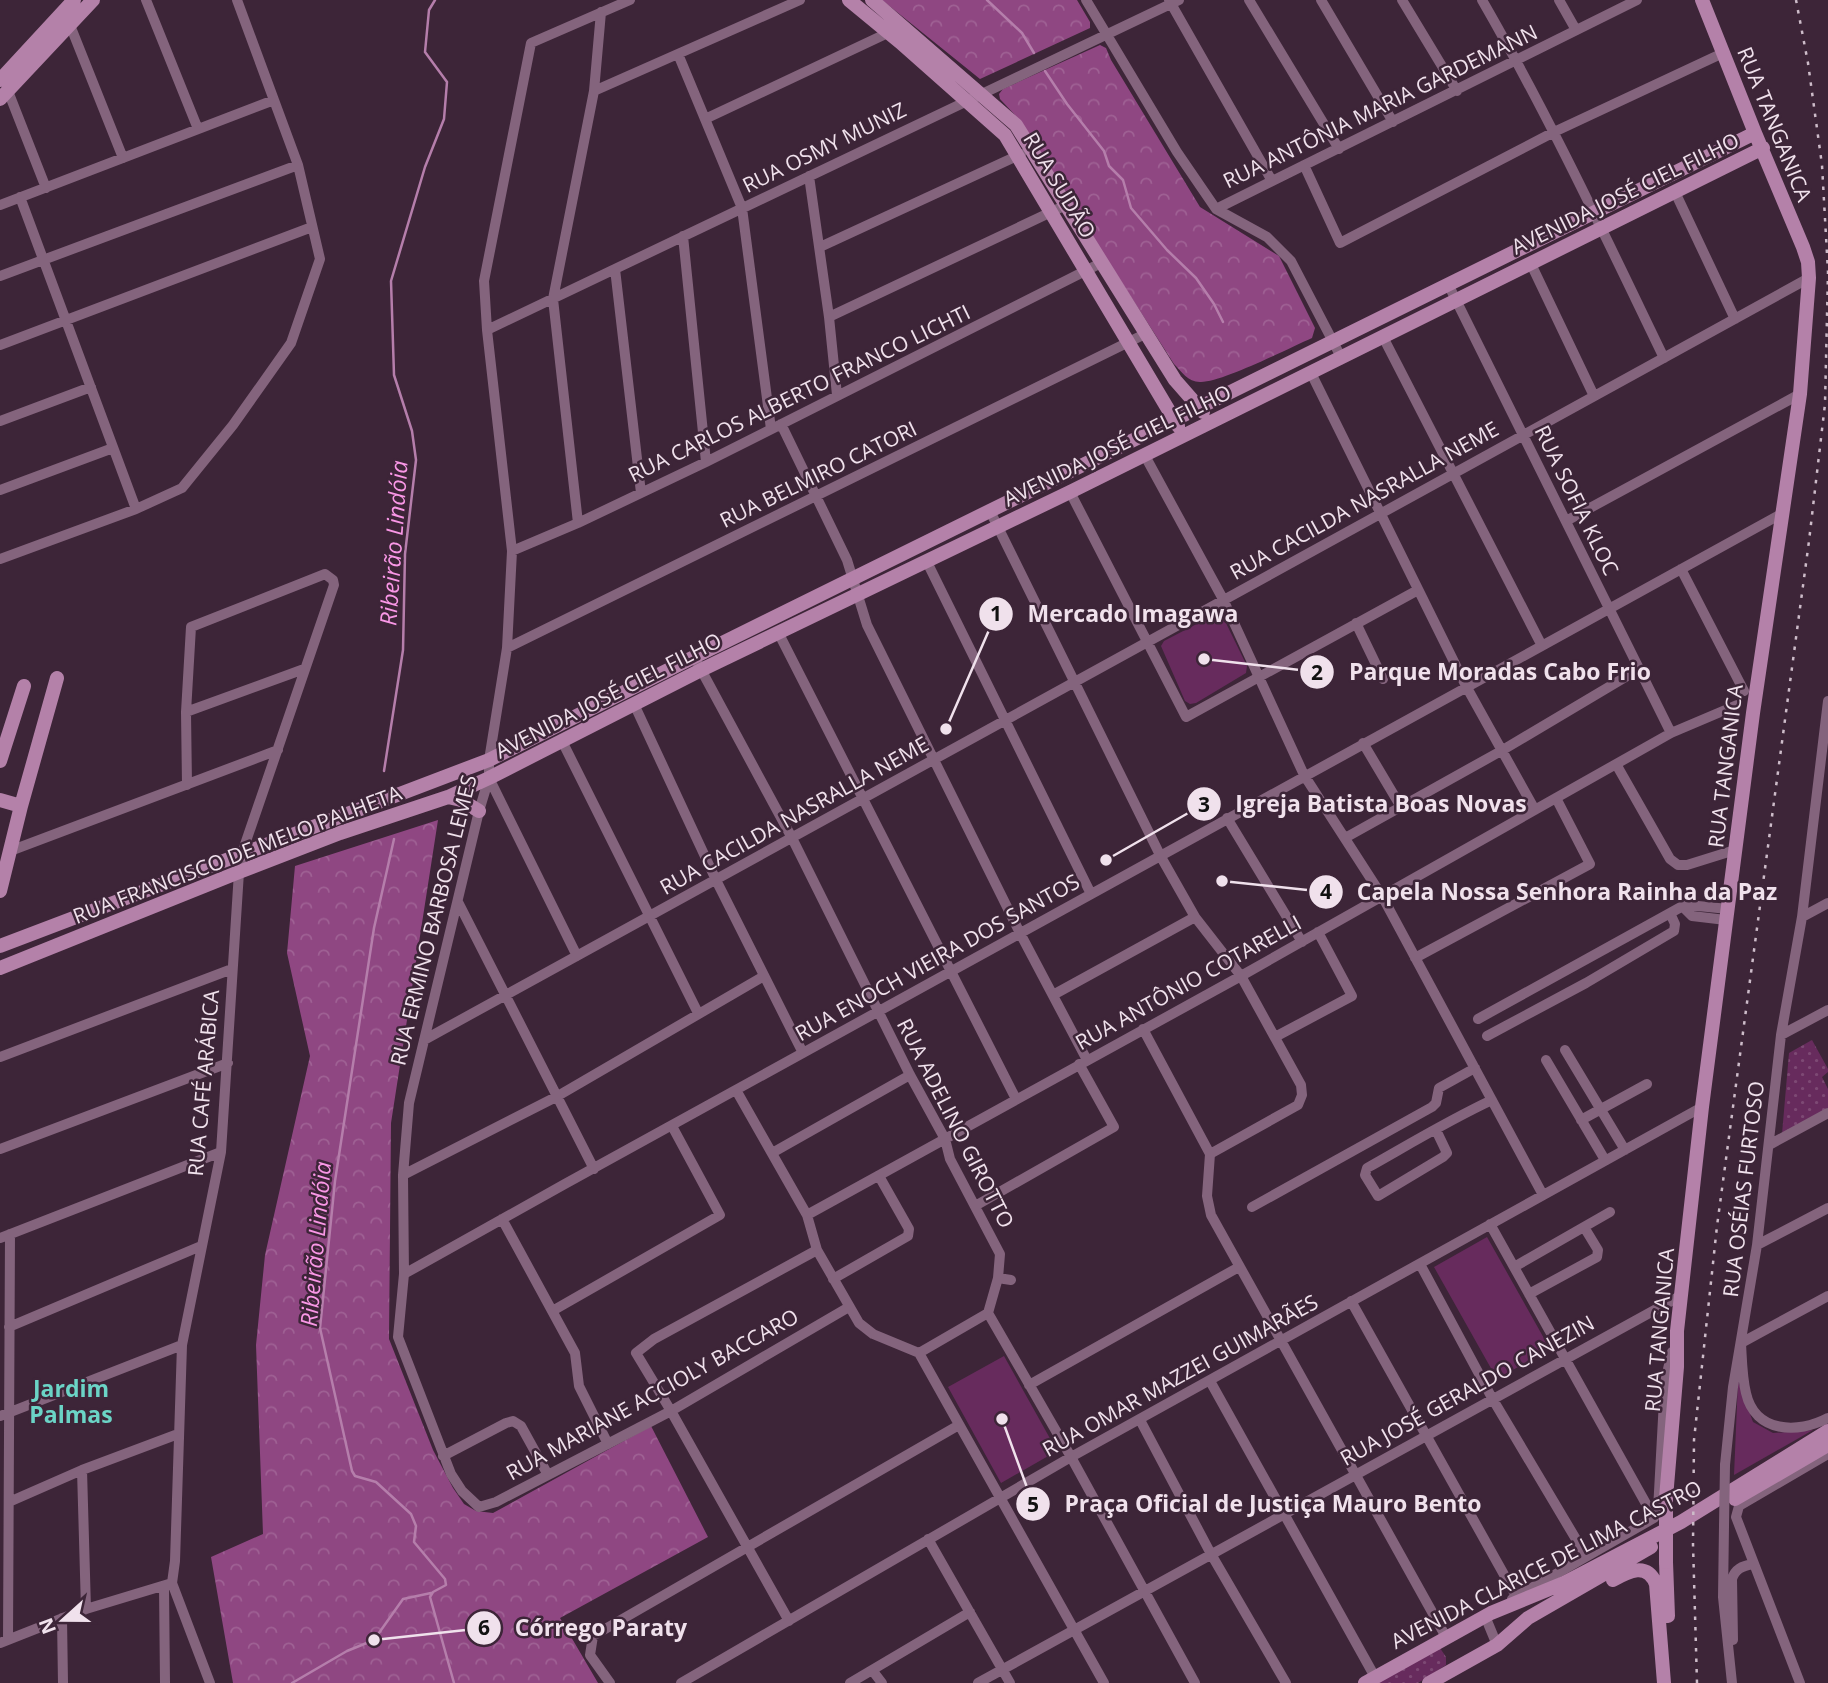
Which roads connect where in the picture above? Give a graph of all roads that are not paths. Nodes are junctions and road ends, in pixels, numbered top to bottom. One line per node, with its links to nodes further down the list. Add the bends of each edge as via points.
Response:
1 (74, 0): 27 (street)
2 (93, 0): 19 (street)
3 (146, 0): 35 (street)
4 (237, 0): 31 (street)
5 (630, 0): 18 (street)
6 (800, 0): 25 (street)
7 (849, 0): 22 (street, RUA SUDÃO)
8 (872, 0): 20 (street, RUA SUDÃO)
9 (1086, 0): 23 (street)
10 (1249, 0): 39 (street)
11 (1321, 0): 34 (street)
12 (1402, 0): 29 (street)
13 (1482, 0): 26 (street)
14 (1559, 0): 21 (street)
15 (1637, 0): 21 (street, RUA ANTÔNIA MARIA GARDEMANN)
16 (1702, 0): 24 (street, RUA TANGANICA)
17 (1173, 1): 23 (street, RUA OSMY MUNIZ); 45 (street)
18 (601, 12): 28 (street); 72 (street, RUA ERMINO BARBOSA LEMES, via 531,43 484,281)
19 (70, 25): 27 (street); 41 (street)
20 (903, 27): 22 (street); 30 (street, RUA SUDÃO)
21 (1576, 30): 26 (street, RUA ANTÔNIA MARIA GARDEMANN)
22 (888, 32): 32 (street, RUA SUDÃO); 33 (street)
23 (1107, 34): 30 (street, RUA OSMY MUNIZ); 52 (street)
24 (1723, 53): 36 (street); 37 (street, RUA TANGANICA)
25 (678, 54): 28 (street); 33 (street)
26 (1517, 60): 29 (street, RUA ANTÔNIA MARIA GARDEMANN); 36 (street)
27 (3, 90): 46 (street)
28 (594, 91): 67 (street)
29 (1457, 91): 34 (street, RUA ANTÔNIA MARIA GARDEMANN)
30 (980, 94): 32 (street, RUA OSMY MUNIZ); 40 (street, RUA SUDÃO, via 1016,125)
31 (274, 100): 35 (street); 42 (street)
32 (966, 101): 40 (street, RUA SUDÃO); 44 (street, RUA OSMY MUNIZ)
33 (705, 119): 51 (street)
34 (1393, 122): 39 (street, RUA ANTÔNIA MARIA GARDEMANN)
35 (198, 129): 41 (street)
36 (1554, 132): 43 (street, via 1340,243); 54 (street)
37 (1755, 133): 38 (street, RUA TANGANICA); 54 (street, AVENIDA JOSÉ CIEL FILHO)
38 (1763, 148): 47 (street, AVENIDA JOSÉ CIEL FILHO); 65 (street, RUA TANGANICA, via 1803,247)
39 (1339, 149): 43 (street, RUA ANTÔNIA MARIA GARDEMANN)
40 (1024, 152): 50 (street, RUA SUDÃO); 53 (street, RUA SUDÃO); 58 (street)
41 (123, 158): 46 (street)
42 (298, 165): 55 (street); 59 (street)
43 (1304, 165): 45 (street, RUA ANTÔNIA MARIA GARDEMANN)
44 (810, 176): 51 (street, RUA OSMY MUNIZ); 58 (street)
45 (1272, 181): 52 (street, RUA ANTÔNIA MARIA GARDEMANN)
46 (46, 188): 48 (street)
47 (1675, 192): 56 (street, AVENIDA JOSÉ CIEL FILHO); 70 (street)
48 (20, 197): 49 (street); 59 (street)
49 (0, 205)
50 (1066, 205): 53 (street); 60 (street, RUA SUDÃO)
51 (742, 208): 57 (street, RUA OSMY MUNIZ); 89 (street)
52 (1216, 209): 75 (street, via 1267,237 1291,261)
53 (1052, 212): 63 (street, RUA SUDÃO); 69 (street)
54 (1593, 212): 56 (street); 66 (street, AVENIDA JOSÉ CIEL FILHO)
55 (312, 227): 71 (street); 100 (street, via 320,259 291,343 182,488)
56 (1601, 229): 61 (street, AVENIDA JOSÉ CIEL FILHO); 79 (street)
57 (683, 236): 62 (street, RUA OSMY MUNIZ); 94 (street)
58 (820, 247): 69 (street)
59 (43, 260): 64 (street); 71 (street)
60 (1101, 263): 63 (street, RUA CARLOS ALBERTO FRANCO LICHTI); 73 (street, RUA SUDÃO)
61 (1531, 264): 68 (street, AVENIDA JOSÉ CIEL FILHO); 84 (street)
62 (615, 269): 67 (street, RUA OSMY MUNIZ); 98 (street)
63 (1087, 271): 76 (street, RUA SUDÃO); 83 (street, RUA CARLOS ALBERTO FRANCO LICHTI)
64 (0, 276)
65 (1809, 278): 70 (street, RUA CACILDA NASRALLA NEME); 82 (street, RUA TANGANICA)
66 (1448, 284): 68 (street, RUA SOFIA KLOC); 75 (street, AVENIDA JOSÉ CIEL FILHO)
67 (553, 299): 72 (street, RUA OSMY MUNIZ); 105 (street)
68 (1457, 300): 74 (street, AVENIDA JOSÉ CIEL FILHO); 91 (street, RUA SOFIA KLOC)
69 (830, 317): 83 (street)
70 (1735, 319): 79 (street, RUA CACILDA NASRALLA NEME)
71 (66, 320): 77 (street); 81 (street)
72 (487, 331): 107 (street, RUA ERMINO BARBOSA LEMES)
73 (1145, 334): 76 (street, RUA BELMIRO CATORI); 85 (street, RUA SUDÃO, via 1175,380)
74 (1383, 337): 78 (street, AVENIDA JOSÉ CIEL FILHO); 95 (street)
75 (1334, 341): 78 (street); 85 (street, AVENIDA JOSÉ CIEL FILHO)
76 (1129, 342): 86 (street, RUA SUDÃO); 99 (street, RUA BELMIRO CATORI)
77 (0, 345)
78 (1342, 357): 80 (street, AVENIDA JOSÉ CIEL FILHO)
79 (1664, 358): 84 (street, RUA CACILDA NASRALLA NEME)
80 (1311, 373): 88 (street, AVENIDA JOSÉ CIEL FILHO); 102 (street)
81 (91, 387): 87 (street); 92 (street)
82 (1800, 394): 103 (street, RUA TANGANICA); 104 (street)
83 (837, 396): 89 (street, RUA CARLOS ALBERTO FRANCO LICHTI)
84 (1594, 397): 91 (street, RUA CACILDA NASRALLA NEME)
85 (1200, 406): 86 (street, AVENIDA JOSÉ CIEL FILHO); 88 (street, RUA SUDÃO)
86 (1175, 419): 90 (street, RUA SUDÃO); 101 (street, AVENIDA JOSÉ CIEL FILHO)
87 (0, 421)
88 (1209, 422): 90 (street, AVENIDA JOSÉ CIEL FILHO)
89 (776, 426): 94 (street, RUA CARLOS ALBERTO FRANCO LICHTI); 99 (street)
90 (1183, 435): 93 (street, AVENIDA JOSÉ CIEL FILHO)
91 (1524, 435): 95 (street, RUA CACILDA NASRALLA NEME); 104 (street, RUA SOFIA KLOC)
92 (113, 448): 96 (street); 100 (street)
93 (1144, 454): 97 (street, AVENIDA JOSÉ CIEL FILHO); 114 (street)
94 (706, 462): 98 (street, RUA CARLOS ALBERTO FRANCO LICHTI)
95 (1453, 474): 102 (street, RUA CACILDA NASRALLA NEME); 119 (street)
96 (0, 490)
97 (1070, 492): 106 (street, AVENIDA JOSÉ CIEL FILHO); 118 (street)
98 (641, 493): 105 (street, RUA CARLOS ALBERTO FRANCO LICHTI)
99 (816, 496): 111 (street); 120 (street, RUA BELMIRO CATORI)
100 (136, 509): 108 (street)
101 (990, 511): 106 (street); 111 (street, AVENIDA JOSÉ CIEL FILHO)
102 (1382, 513): 112 (street); 114 (street, RUA CACILDA NASRALLA NEME)
103 (1783, 513): 110 (street, RUA ENOCH VIEIRA DOS SANTOS); 129 (street, RUA TANGANICA)
104 (1566, 521): 115 (street, RUA SOFIA KLOC)
105 (578, 523): 107 (street, RUA CARLOS ALBERTO FRANCO LICHTI)
106 (998, 527): 109 (street, AVENIDA JOSÉ CIEL FILHO); 128 (street)
107 (512, 551): 120 (street, RUA ERMINO BARBOSA LEMES)
108 (0, 559)
109 (927, 562): 113 (street, AVENIDA JOSÉ CIEL FILHO); 138 (street)
110 (1681, 569): 115 (street, RUA ENOCH VIEIRA DOS SANTOS); 132 (street)
111 (854, 577): 113 (street); 121 (street, AVENIDA JOSÉ CIEL FILHO)
112 (1418, 590): 116 (street); 131 (street)
113 (859, 595): 117 (street, AVENIDA JOSÉ CIEL FILHO); 146 (street, via 867,625)
114 (1223, 599): 118 (street, RUA CACILDA NASRALLA NEME); 125 (street)
115 (1609, 608): 119 (street, RUA ENOCH VIEIRA DOS SANTOS); 123 (street, RUA SOFIA KLOC)
116 (1356, 624): 125 (street); 127 (street)
117 (779, 634): 124 (street, AVENIDA JOSÉ CIEL FILHO); 154 (street)
118 (1148, 643): 125 (street, via 1186,717); 128 (street, RUA CACILDA NASRALLA NEME)
119 (1541, 644): 131 (street, RUA ENOCH VIEIRA DOS SANTOS)
120 (507, 648): 145 (street, RUA ERMINO BARBOSA LEMES)
121 (694, 657): 124 (street, RUA ADELINO GIROTTO); 145 (street, AVENIDA JOSÉ CIEL FILHO)
122 (304, 669): 136 (street); 136 (street, RUA CAFÉ ARÁBICA, via 334,585 325,574 191,627); 143 (street, RUA CAFÉ ARÁBICA)
123 (1639, 669): 140 (street, RUA SOFIA KLOC); 144 (street)
124 (701, 670): 134 (street, AVENIDA JOSÉ CIEL FILHO); 162 (street, RUA ADELINO GIROTTO)
125 (1259, 675): 149 (street)
126 (57, 678): 156 (street)
127 (1383, 679)
128 (1076, 681): 138 (street, RUA CACILDA NASRALLA NEME); 167 (street)
129 (1757, 682): 132 (street); 137 (street, RUA TANGANICA)
130 (24, 686): 139 (street)
131 (1466, 686): 142 (street, RUA ENOCH VIEIRA DOS SANTOS); 144 (street)
132 (1744, 691): 135 (street)
133 (1828, 701): 177 (street, RUA OSÉIAS FURTOSO)
134 (634, 704): 141 (street, AVENIDA JOSÉ CIEL FILHO); 169 (street)
135 (1737, 705): 137 (street); 140 (street, RUA ANTÔNIO COTARELLI)
136 (187, 712): 151 (street)
137 (1753, 713): 164 (street, RUA TANGANICA)
138 (1005, 721): 146 (street, RUA CACILDA NASRALLA NEME); 171 (street)
139 (4, 731): 147 (street)
140 (1671, 733): 148 (street, RUA ANTÔNIO COTARELLI)
141 (562, 741): 150 (street, AVENIDA JOSÉ CIEL FILHO); 178 (street)
142 (1363, 743): 149 (street, RUA ENOCH VIEIRA DOS SANTOS); 157 (street)
143 (278, 750): 151 (street); 166 (street, RUA CAFÉ ARÁBICA)
144 (1502, 751): 157 (street); 159 (street)
145 (489, 760): 150 (street, RUA ERMINO BARBOSA LEMES); 166 (street, RUA FRANCISCO DE MELO PALHETA)
146 (933, 760): 154 (street, RUA CACILDA NASRALLA NEME); 181 (street)
147 (0, 761)
148 (1616, 764): 153 (street, RUA ANTÔNIO COTARELLI); 164 (street, via 1670,859 1678,865)
149 (1304, 775): 161 (street, RUA ENOCH VIEIRA DOS SANTOS); 163 (street)
150 (489, 778): 152 (street, RUA FRANCISCO DE MELO PALHETA); 158 (street); 160 (street, RUA ERMINO BARBOSA LEMES)
151 (187, 785): 165 (street)
152 (449, 797): 160 (street); 168 (street, RUA FRANCISCO DE MELO PALHETA)
153 (1556, 798): 159 (street, RUA ANTÔNIO COTARELLI); 185 (street, via 1590,864)
154 (863, 799): 162 (street, RUA CACILDA NASRALLA NEME); 188 (street)
155 (0, 800): 156 (street)
156 (21, 806): 165 (street)
157 (1401, 807): 163 (street)
158 (504, 808): 160 (street); 184 (street)
159 (1535, 810): 172 (street, RUA ANTÔNIO COTARELLI)
160 (479, 811): 173 (street, RUA ERMINO BARBOSA LEMES)
161 (1227, 818): 167 (street, RUA ENOCH VIEIRA DOS SANTOS); 182 (street)
162 (792, 838): 169 (street, RUA CACILDA NASRALLA NEME); 194 (street, RUA ADELINO GIROTTO)
163 (1345, 838): 172 (street)
164 (1735, 850): 176 (street, RUA TANGANICA)
165 (10, 851): 170 (street)
166 (242, 853): 168 (street, RUA CAFÉ ARÁBICA); 183 (street, RUA FRANCISCO DE MELO PALHETA)
167 (1161, 857): 171 (street, RUA ENOCH VIEIRA DOS SANTOS); 179 (street)
168 (239, 872): 186 (street, RUA FRANCISCO DE MELO PALHETA); 187 (street, RUA CAFÉ ARÁBICA)
169 (716, 880): 178 (street, RUA CACILDA NASRALLA NEME); 189 (street)
170 (0, 891)
171 (1091, 894): 181 (street, RUA ENOCH VIEIRA DOS SANTOS)
172 (1382, 896): 180 (street, RUA ANTÔNIO COTARELLI); 185 (street)
173 (458, 902): 191 (street); 201 (street, RUA ERMINO BARBOSA LEMES)
174 (1828, 902): 177 (street)
175 (1670, 913): 176 (street, via 1682,906 1710,906); 196 (street); 199 (street, via 1674,931)
176 (1727, 914): 215 (street, RUA TANGANICA)
177 (1802, 916): 198 (street, RUA OSÉIAS FURTOSO)
178 (649, 917): 184 (street, RUA CACILDA NASRALLA NEME); 195 (street)
179 (1195, 918): 190 (street); 192 (street)
180 (1318, 932): 182 (street, RUA ANTÔNIO COTARELLI); 200 (street, via 1352,996)
181 (1020, 933): 188 (street, RUA ENOCH VIEIRA DOS SANTOS); 192 (street)
182 (1302, 942): 190 (street, RUA ANTÔNIO COTARELLI)
183 (0, 946)
184 (577, 956): 191 (street, RUA CACILDA NASRALLA NEME)
185 (1415, 958): 208 (street)
186 (0, 968)
187 (232, 969): 204 (street); 207 (street, RUA CAFÉ ARÁBICA)
188 (950, 972): 194 (street, RUA ENOCH VIEIRA DOS SANTOS); 213 (street)
189 (764, 976): 195 (street); 203 (street)
190 (1241, 976): 197 (street, RUA ANTÔNIO COTARELLI); 200 (street)
191 (507, 995): 201 (street, RUA CACILDA NASRALLA NEME); 212 (street)
192 (1053, 995): 206 (street)
193 (1828, 1010): 198 (street)
194 (878, 1011): 203 (street, RUA ENOCH VIEIRA DOS SANTOS); 209 (street, RUA ADELINO GIROTTO)
195 (698, 1013): 212 (street)
196 (1478, 1019)
197 (1143, 1029): 206 (street, RUA ANTÔNIO COTARELLI); 227 (street)
198 (1781, 1035): 222 (street, RUA OSÉIAS FURTOSO)
199 (1488, 1036)
200 (1275, 1037): 227 (street, via 1301,1085 1298,1105)
201 (424, 1040): 230 (street, RUA ERMINO BARBOSA LEMES, via 409,1103)
202 (1565, 1050): 216 (street)
203 (803, 1053): 211 (street, RUA ENOCH VIEIRA DOS SANTOS)
204 (0, 1057)
205 (1546, 1060): 218 (street)
206 (1083, 1062): 213 (street, RUA ANTÔNIO COTARELLI); 233 (street, via 1114,1127)
207 (228, 1063): 223 (street); 225 (street, RUA CAFÉ ARÁBICA)
208 (1475, 1068): 214 (street); 234 (street, via 1439,1088 1432,1107)
209 (910, 1075): 221 (street, RUA ADELINO GIROTTO); 226 (street)
210 (1647, 1084): 216 (street)
211 (736, 1090): 219 (street, RUA ENOCH VIEIRA DOS SANTOS); 226 (street)
212 (556, 1097): 229 (street); 230 (street)
213 (1016, 1098): 221 (street, RUA ANTÔNIO COTARELLI)
214 (1492, 1100): 220 (street); 232 (street)
215 (1702, 1107): 224 (street, RUA OMAR MAZZEI GUIMARÃES); 253 (street, RUA TANGANICA)
216 (1601, 1109): 218 (street); 224 (street)
217 (1828, 1113): 222 (street)
218 (1581, 1120): 228 (street)
219 (672, 1126): 229 (street, RUA ENOCH VIEIRA DOS SANTOS); 257 (street, via 720,1215)
220 (1436, 1130): 220 (street, via 1367,1168 1364,1175 1374,1193 1383,1194 1447,1153)
221 (945, 1139): 231 (street, RUA ANTÔNIO COTARELLI); 233 (street, RUA ADELINO GIROTTO, via 950,1159)
222 (1769, 1145): 242 (street, RUA OSÉIAS FURTOSO)
223 (0, 1149)
224 (1625, 1150): 228 (street, RUA OMAR MAZZEI GUIMARÃES)
225 (221, 1152): 241 (street); 243 (street, RUA CAFÉ ARÁBICA)
226 (772, 1153): 237 (street)
227 (1210, 1154): 246 (street, via 1208,1206)
228 (1605, 1160): 232 (street, RUA OMAR MAZZEI GUIMARÃES)
229 (594, 1169): 238 (street, RUA ENOCH VIEIRA DOS SANTOS)
230 (403, 1175): 249 (street, RUA ERMINO BARBOSA LEMES)
231 (879, 1176): 237 (street, RUA ANTÔNIO COTARELLI); 251 (street, via 909,1229 908,1236)
232 (1543, 1195): 239 (street, RUA OMAR MAZZEI GUIMARÃES)
233 (975, 1206): 248 (street, RUA ADELINO GIROTTO, via 1000,1254)
234 (1252, 1207)
235 (1828, 1208): 242 (street)
236 (1610, 1212): 240 (street)
237 (807, 1215): 244 (street)
238 (502, 1219): 249 (street, RUA ENOCH VIEIRA DOS SANTOS); 257 (street)
239 (1490, 1224): 245 (street, RUA OMAR MAZZEI GUIMARÃES); 247 (street)
240 (1584, 1227): 247 (street); 252 (street, via 1597,1256)
241 (5, 1236): 259 (street)
242 (1757, 1245): 261 (street, RUA OSÉIAS FURTOSO)
243 (201, 1246): 259 (street); 262 (street, RUA CAFÉ ARÁBICA)
244 (817, 1250): 251 (street); 268 (street, via 638,1350 637,1357)
245 (1420, 1264): 255 (street, RUA OMAR MAZZEI GUIMARÃES); 267 (street)
246 (1239, 1267): 260 (street); 266 (street)
247 (1514, 1267): 252 (street)
248 (999, 1273): 250 (street); 258 (street)
249 (404, 1274): 277 (street, RUA ERMINO BARBOSA LEMES, via 398,1337)
250 (1012, 1275)
251 (834, 1279): 256 (street)
252 (1529, 1294): 264 (street)
253 (1682, 1295): 264 (street, RUA JOSÉ GERALDO CANEZIN); 283 (street, RUA TANGANICA)
254 (1828, 1296): 261 (street)
255 (1351, 1301): 260 (street, RUA OMAR MAZZEI GUIMARÃES); 274 (street)
256 (849, 1307): 263 (street, via 867,1330); 268 (street, RUA MARIANE ACCIOLY BACCARO)
257 (554, 1310): 276 (street, via 575,1353 579,1386)
258 (988, 1313): 263 (street); 266 (street)
259 (9, 1327): 269 (street)
260 (1280, 1342): 265 (street, RUA OMAR MAZZEI GUIMARÃES); 281 (street)
261 (1741, 1343): 270 (street, via 1746,1392 1763,1420 1801,1428); 324 (street, RUA OSÉIAS FURTOSO, bridge, via 1725,1465 1723,1597)
262 (183, 1345): 269 (street); 273 (street, RUA CAFÉ ARÁBICA)
263 (919, 1353): 272 (street)
264 (1565, 1358): 267 (street, RUA JOSÉ GERALDO CANEZIN); 282 (street)
265 (1210, 1381): 271 (street, RUA OMAR MAZZEI GUIMARÃES); 287 (street)
266 (1029, 1384): 278 (street)
267 (1492, 1398): 274 (street, RUA JOSÉ GERALDO CANEZIN); 292 (street)
268 (671, 1411): 276 (street, RUA MARIANE ACCIOLY BACCARO); 290 (street)
269 (5, 1414): 285 (street)
270 (1828, 1418)
271 (1140, 1420): 278 (street, RUA OMAR MAZZEI GUIMARÃES); 291 (street)
272 (959, 1425): 284 (street); 290 (street)
273 (178, 1434): 279 (street); 294 (street, RUA CAFÉ ARÁBICA, via 175,1561)
274 (1426, 1435): 281 (street, RUA JOSÉ GERALDO CANEZIN); 296 (street)
275 (1825, 1443): 293 (street, via 1739,1506 1736,1517); 299 (street, AVENIDA CLARICE DE LIMA CASTRO, via 1564,1583); 303 (street, AVENIDA CLARICE DE LIMA CASTRO, via 1528,1618)
276 (608, 1444): 280 (street, RUA MARIANE ACCIOLY BACCARO)
277 (443, 1456): 280 (street, via 513,1421); 286 (street, RUA ERMINO BARBOSA LEMES)
278 (1071, 1457): 284 (street, RUA OMAR MAZZEI GUIMARÃES); 295 (street)
279 (82, 1470): 285 (street); 297 (street)
280 (548, 1475): 286 (street, RUA MARIANE ACCIOLY BACCARO, via 487,1506)
281 (1355, 1475): 287 (street, RUA JOSÉ GERALDO CANEZIN); 304 (street)
282 (1638, 1487): 283 (street); 288 (street)
283 (1662, 1492): 288 (street); 323 (street, RUA TANGANICA, bridge)
284 (1000, 1498): 289 (street, RUA OMAR MAZZEI GUIMARÃES); 302 (street)
285 (9, 1502): 305 (street)
286 (472, 1503)
287 (1284, 1513): 291 (street, RUA JOSÉ GERALDO CANEZIN); 309 (street)
288 (1654, 1518): 292 (street)
289 (928, 1539): 298 (street); 301 (street, RUA OMAR MAZZEI GUIMARÃES)
290 (748, 1547): 301 (street); 313 (street, via 593,1636 590,1655)
291 (1211, 1554): 295 (street, RUA JOSÉ GERALDO CANEZIN); 321 (street)
292 (1586, 1556): 296 (street)
293 (1752, 1563): 324 (street, via 1734,1572 1732,1579); 325 (street)
294 (168, 1585): 297 (street); 311 (street); 312 (street, RUA CAFÉ ARÁBICA)
295 (1145, 1591): 302 (street, RUA JOSÉ GERALDO CANEZIN); 320 (street)
296 (1516, 1596): 299 (street)
297 (86, 1609): 300 (street)
298 (970, 1612): 307 (street); 308 (street)
299 (1488, 1615): 304 (street, AVENIDA CLARICE DE LIMA CASTRO); 306 (street)
300 (62, 1618): 305 (street); 310 (street)
301 (789, 1620): 314 (street, RUA OMAR MAZZEI GUIMARÃES)
302 (1074, 1629): 307 (street, RUA JOSÉ GERALDO CANEZIN); 319 (street)
303 (1510, 1635): 306 (street, AVENIDA CLARICE DE LIMA CASTRO); 323 (street, via 1630,1571 1647,1572 1656,1584)
304 (1446, 1637): 309 (street, AVENIDA CLARICE DE LIMA CASTRO)
305 (4, 1641)
306 (1497, 1645): 322 (street, AVENIDA CLARICE DE LIMA CASTRO)
307 (1002, 1669): 317 (street, RUA JOSÉ GERALDO CANEZIN); 318 (street)
308 (872, 1671): 315 (street); 316 (street)
309 (1370, 1680)
310 (63, 1683)
311 (165, 1683)
312 (209, 1683)
313 (610, 1683)
314 (681, 1683)
315 (850, 1683)
316 (882, 1683)
317 (978, 1683)
318 (1010, 1683)
319 (1104, 1683)
320 (1195, 1683)
321 (1286, 1683)
322 (1429, 1683)
323 (1665, 1683)
324 (1733, 1683)
325 (1800, 1683)

